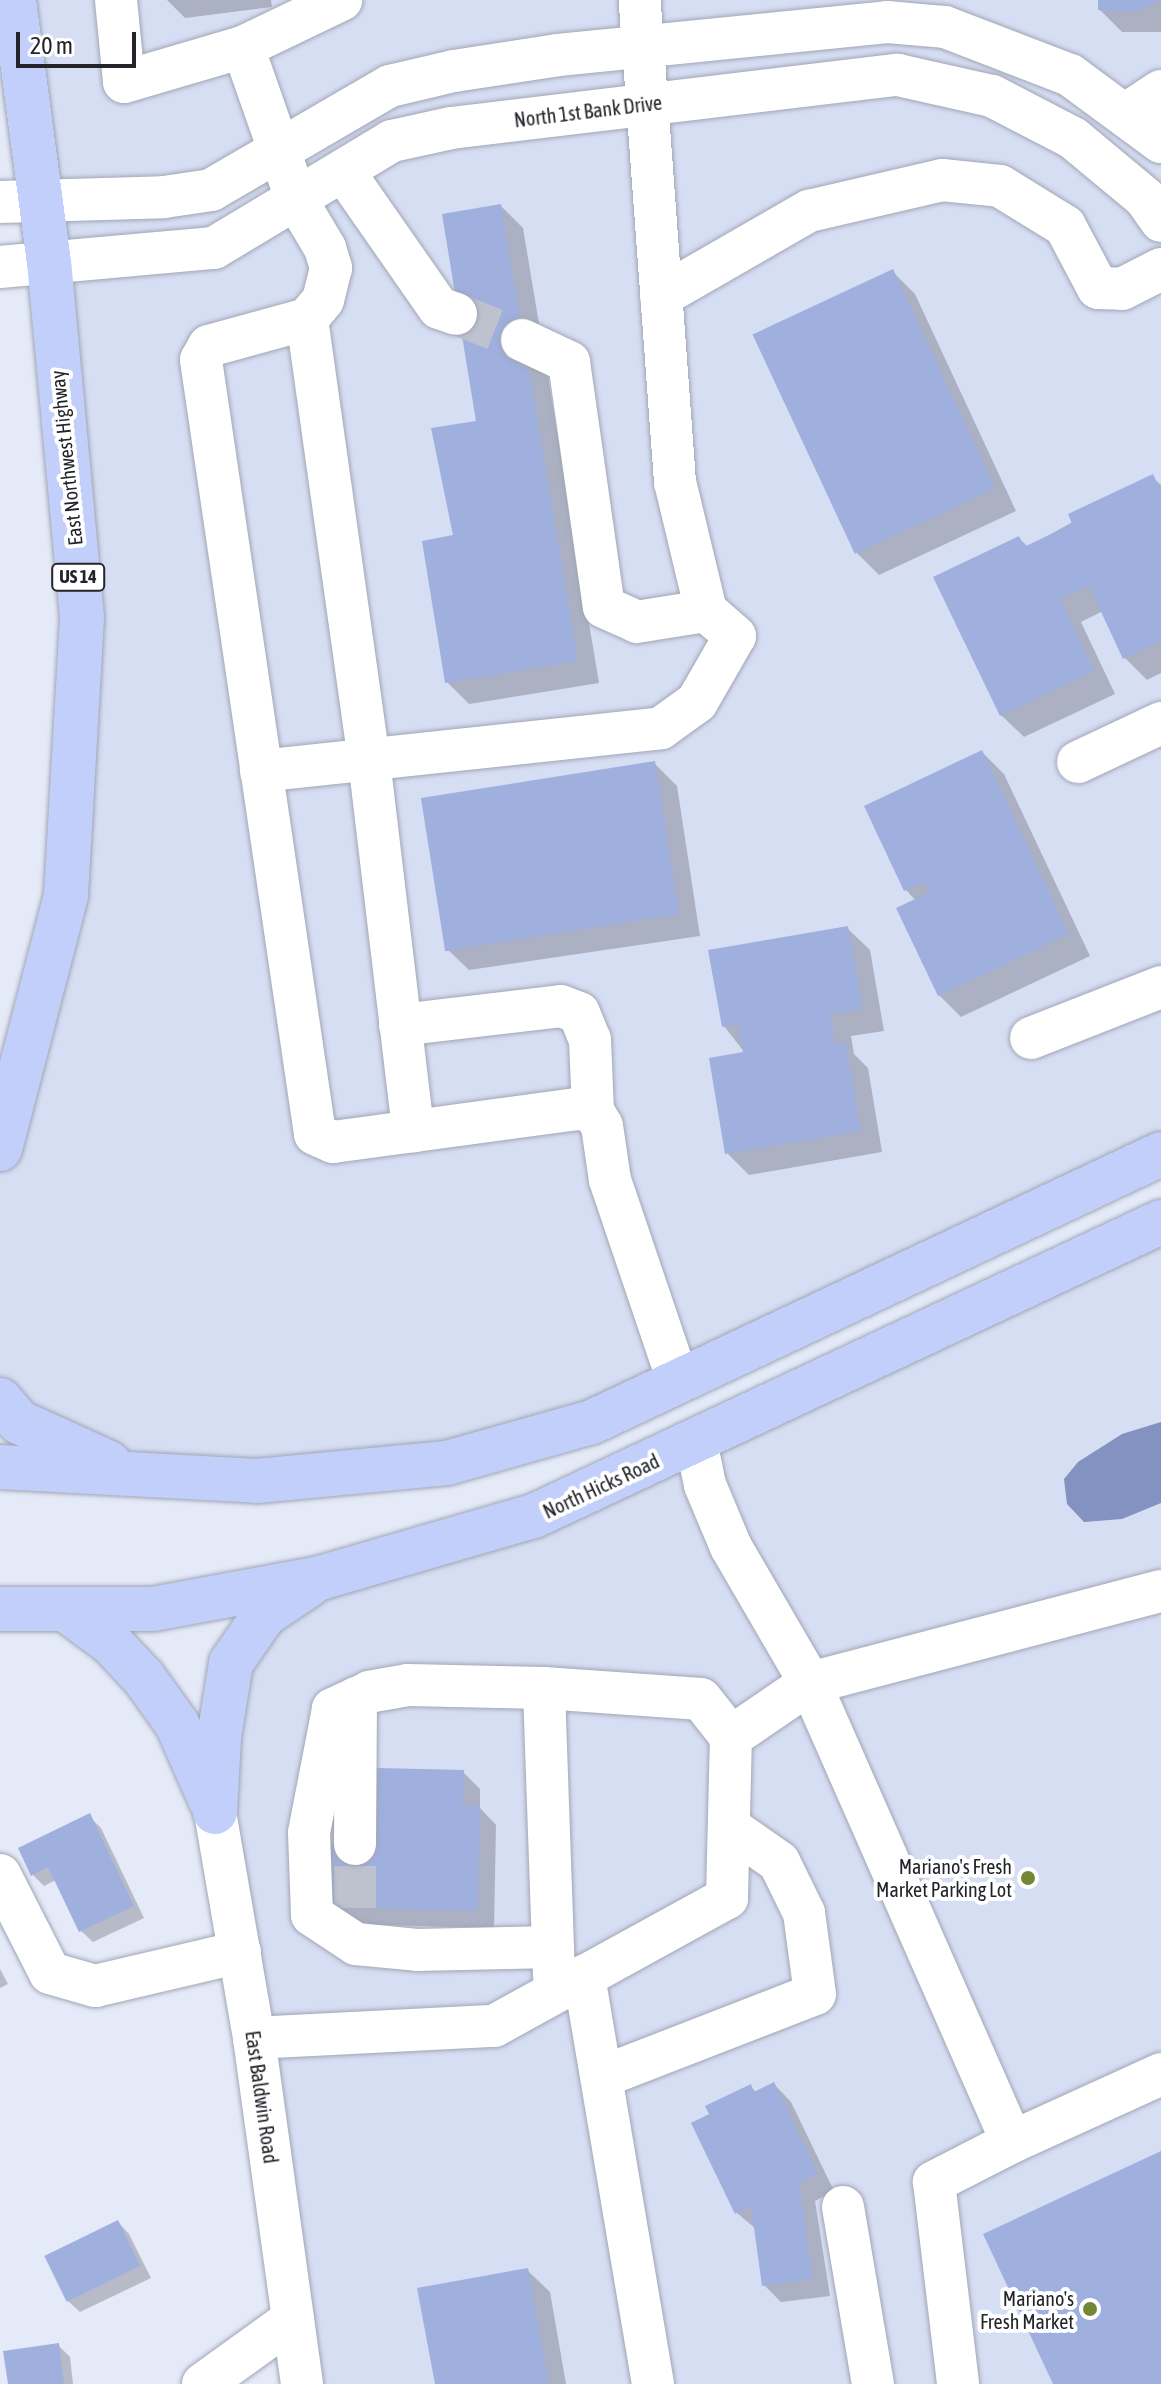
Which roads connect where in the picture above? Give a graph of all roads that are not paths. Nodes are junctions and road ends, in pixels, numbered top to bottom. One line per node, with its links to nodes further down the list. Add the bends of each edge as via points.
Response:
1 (14, 0): 14 (main road, East Northwest Highway / US 14)
2 (116, 0): 7 (street, via 124,82)
3 (341, 0): 7 (street)
4 (640, 0): 6 (street)
5 (858, 12): 6 (street); 10 (street, via 945,27 1004,46 1070,75)
6 (644, 46): 9 (street); 12 (street, via 469,69 390,86)
7 (243, 47): 12 (street)
8 (1161, 91): 10 (street)
9 (647, 104): 13 (street, North 1st Bank Drive, via 451,128 392,141); 16 (street, North 1st Bank Drive, via 898,75 992,96 1073,138 1145,198); 20 (street)
10 (1126, 114): 11 (street)
11 (1161, 142)
12 (279, 154): 14 (street, via 211,190 164,197); 15 (street)
13 (344, 172): 15 (street, North 1st Bank Drive); 21 (street, via 439,308)
14 (20, 200): 17 (main road, East Northwest Highway / US 14)
15 (297, 201): 17 (street, North 1st Bank Drive, via 214,248); 22 (street, via 331,268 323,300)
16 (1161, 221)
17 (49, 263): 18 (street, North 1st Bank Drive); 34 (main road, East Northwest Highway / US 14, via 82,617 66,895)
18 (0, 267)
19 (1161, 269): 20 (street, via 1122,289 1098,288 1065,226 1000,186 942,180 809,211)
20 (661, 296): 24 (street, via 675,482)
21 (456, 314)
22 (307, 319): 26 (street); 28 (street, via 209,346 201,360)
23 (522, 340): 24 (street, via 569,362 604,607 637,622)
24 (720, 623): 26 (street, via 697,702 661,728)
25 (1161, 723): 27 (street)
26 (369, 760): 28 (street); 30 (street)
27 (1078, 762)
28 (261, 771): 33 (street, via 315,1134 333,1142)
29 (1161, 987): 31 (street)
30 (400, 1025): 32 (street, via 561,1006 579,1013 590,1040); 33 (street)
31 (1031, 1038)
32 (593, 1111): 33 (street); 38 (street, via 602,1126 610,1180)
33 (413, 1131)
34 (0, 1149)
35 (1161, 1154): 37 (main road)
36 (1161, 1222): 40 (main road, North Hicks Road)
37 (795, 1326): 38 (main road); 40 (main road, via 702,1410)
38 (678, 1381): 42 (main road, via 592,1422 447,1463 257,1481)
39 (0, 1400): 42 (main road, via 19,1422)
40 (696, 1441): 43 (main road, North Hicks Road, via 534,1516); 47 (street, via 705,1485 731,1547)
41 (0, 1467): 42 (main road)
42 (145, 1477)
43 (320, 1578): 46 (main road, North Hicks Road, via 153,1609); 51 (main road, via 264,1615 231,1663 219,1737)
44 (1161, 1591): 47 (street)
45 (1, 1608): 46 (main road, North Hicks Road)
46 (65, 1609): 51 (main road, via 111,1643 144,1678 177,1724)
47 (810, 1683): 50 (street); 61 (street)
48 (544, 1688): 49 (street, via 408,1685); 50 (street, via 701,1699); 55 (street)
49 (356, 1698): 53 (street); 55 (street, via 333,1709 309,1833 312,1915 417,1950)
50 (731, 1737): 52 (street)
51 (215, 1812): 56 (street, East Baldwin Road)
52 (729, 1827): 57 (street, via 727,1898); 60 (street, via 779,1862 804,1913 815,1994)
53 (355, 1844)
54 (0, 1875): 56 (street, via 50,1973 95,1986)
55 (553, 1947): 57 (street)
56 (240, 1952): 58 (street, East Baldwin Road)
57 (569, 1985): 58 (street, via 494,2026); 60 (street)
58 (254, 2038): 63 (street, East Baldwin Road)
59 (1161, 2074): 61 (street)
60 (604, 2076): 66 (street)
61 (1012, 2142): 68 (street, via 934,2182)
62 (843, 2207): 67 (street)
63 (293, 2319): 64 (street); 65 (street, East Baldwin Road)
64 (203, 2384)
65 (302, 2384)
66 (653, 2384)
67 (873, 2384)
68 (958, 2384)

